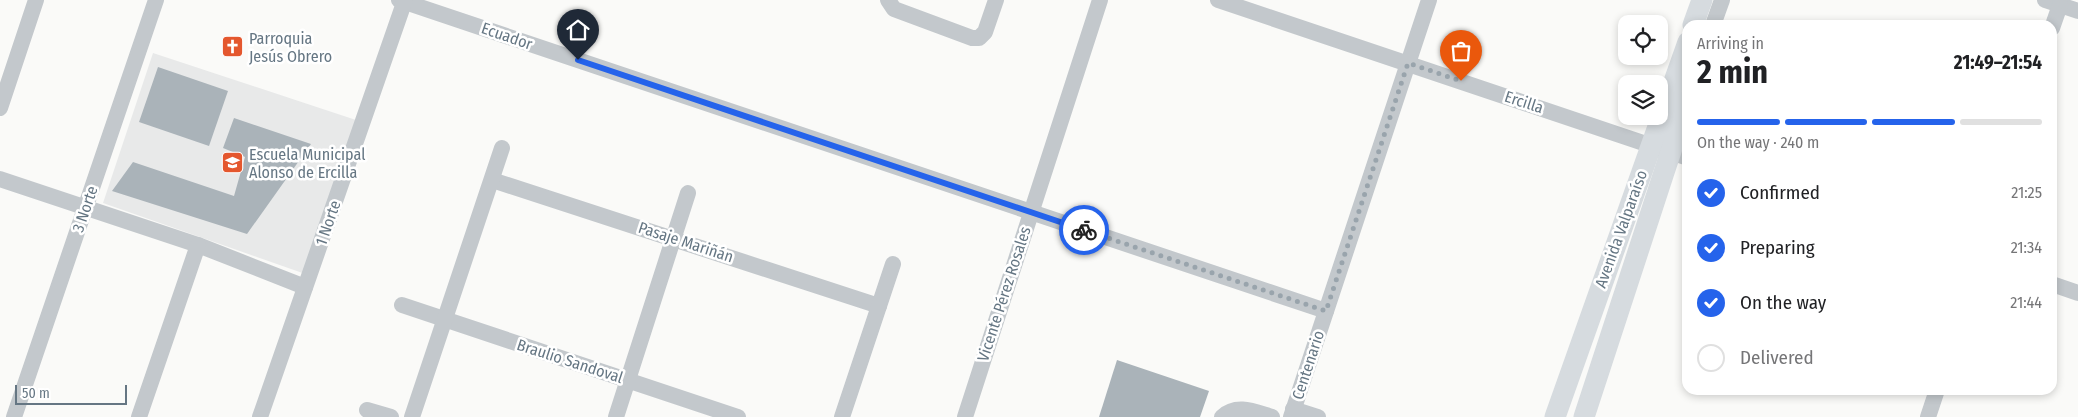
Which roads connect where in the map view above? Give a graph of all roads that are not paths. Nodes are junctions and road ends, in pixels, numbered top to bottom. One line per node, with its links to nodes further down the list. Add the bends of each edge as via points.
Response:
1 (36, 0): 20 (street)
2 (156, 0): 27 (street, 3 Norte)
3 (888, 0): 4 (street, via 894,9 972,38 980,38 985,32)
4 (996, 0)
5 (1100, 0): 28 (street, Vicente Pérez Rosales)
6 (1218, 0): 18 (street, Ercilla)
7 (1429, 0): 18 (street, Centenario)
8 (1702, 0): 14 (main road)
9 (1709, 0): 15 (main road)
10 (1722, 0): 16 (street)
11 (403, 1): 28 (street, Ecuador); 33 (street, 1 Norte)
12 (2053, 2): 13 (street); 17 (street)
13 (2078, 11)
14 (1695, 20)
15 (1706, 20)
16 (1715, 20)
17 (2052, 20)
18 (1408, 63): 23 (street, Ercilla); 37 (street, Centenario)
19 (1682, 79): 23 (main road, Avenida Valparaíso)
20 (0, 108)
21 (1682, 117): 23 (main road, Avenida Valparaíso)
22 (502, 148): 25 (street)
23 (1670, 152): 55 (main road, Avenida Valparaíso); 56 (main road, Avenida Valparaíso)
24 (0, 179): 27 (street)
25 (492, 180): 29 (street, Pasaje Mariñán); 38 (street)
26 (688, 194): 29 (street)
27 (86, 208): 30 (street); 43 (street, 3 Norte)
28 (1030, 212): 37 (street, Ecuador); 51 (street, Vicente Pérez Rosales)
29 (674, 238): 36 (street, Pasaje Mariñán); 39 (street)
30 (198, 245): 33 (street); 44 (street)
31 (893, 264): 36 (street)
32 (2057, 286): 34 (street)
33 (305, 287): 45 (street, 1 Norte)
34 (2078, 293)
35 (402, 305): 38 (street, Braulio Sandoval)
36 (879, 306): 50 (street)
37 (1326, 311): 42 (street, Centenario)
38 (445, 320): 39 (street, Braulio Sandoval); 47 (street)
39 (628, 380): 48 (street); 49 (street, Braulio Sandoval)
40 (1935, 395): 57 (street)
41 (367, 410): 46 (street)
42 (1292, 413): 54 (street)
43 (14, 417)
44 (139, 417)
45 (260, 417)
46 (391, 417)
47 (412, 417)
48 (616, 417)
49 (738, 417)
50 (842, 417)
51 (964, 417)
52 (1222, 417): 53 (street, via 1239,409)
53 (1272, 417)
54 (1318, 417)
55 (1555, 417)
56 (1584, 417)
57 (1928, 417)

